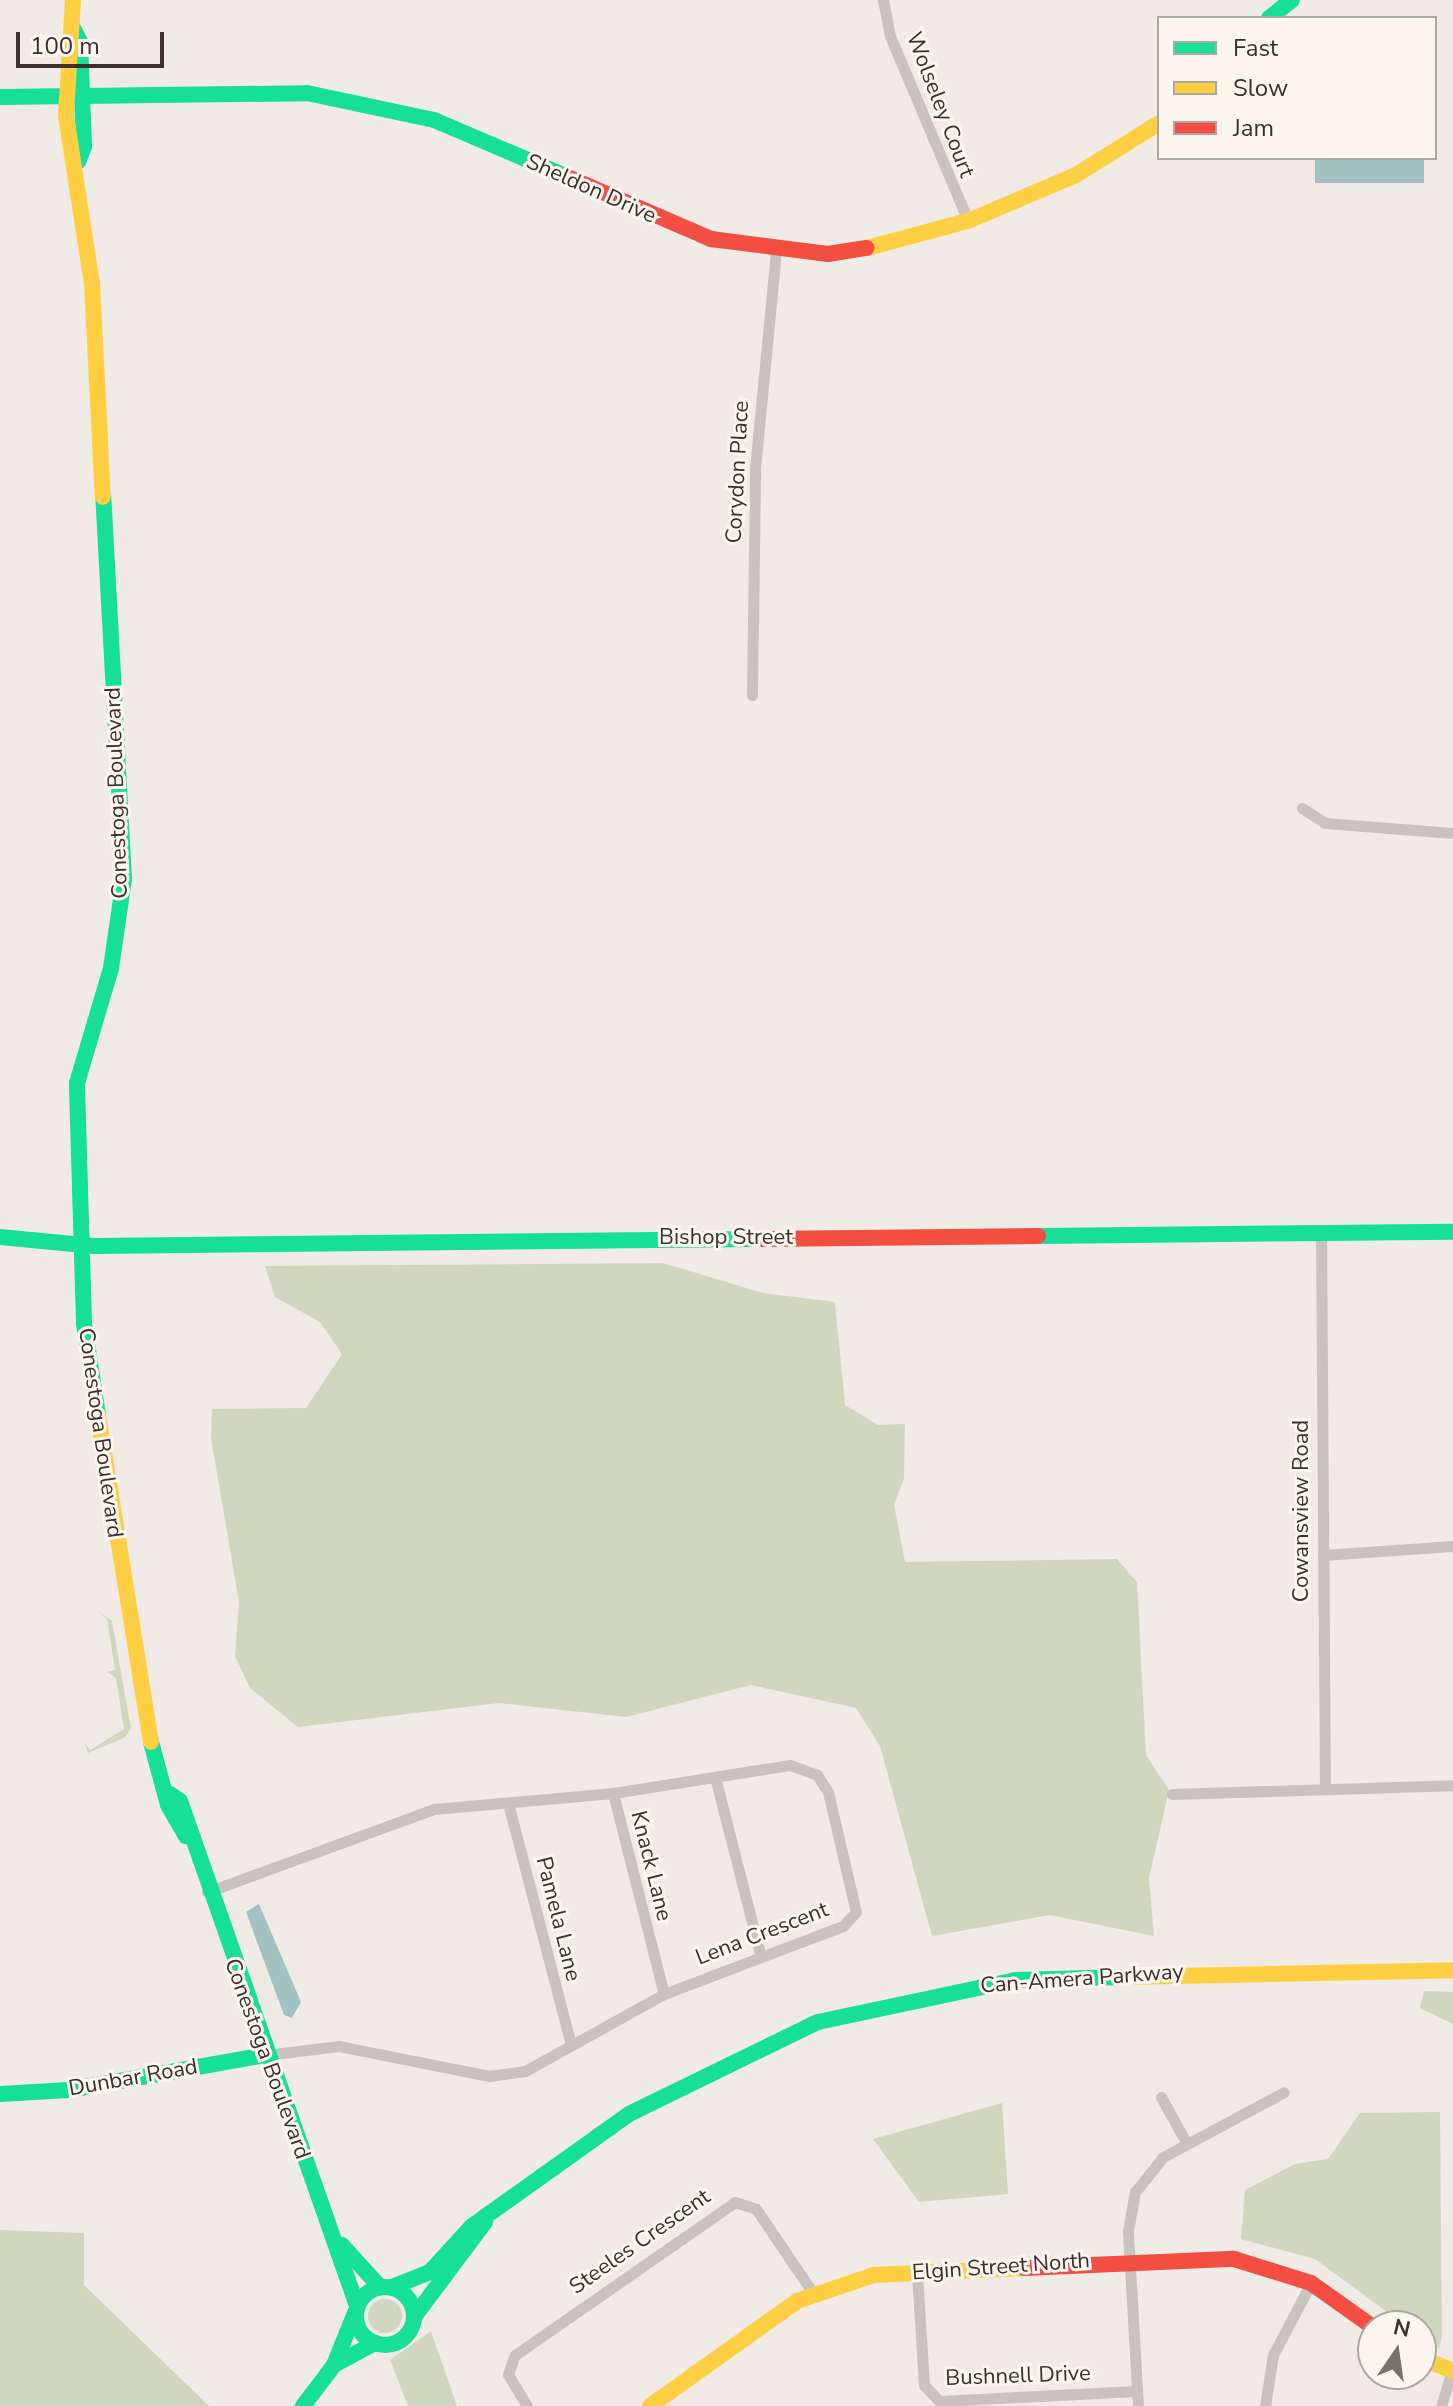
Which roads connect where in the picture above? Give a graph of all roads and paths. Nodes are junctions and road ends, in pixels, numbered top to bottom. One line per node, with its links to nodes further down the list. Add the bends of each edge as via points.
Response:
1 (73, 0): 5 (street, Conestoga Boulevard)
2 (883, 0): 8 (street, Wolseley Court, via 890,36)
3 (1292, 0): 4 (street)
4 (1272, 16)
5 (74, 94): 6 (street, Sheldon Drive); 9 (street, Sheldon Drive, via 307,93 376,103 448,125 673,226); 16 (street, Conestoga Boulevard, via 69,149 78,162 92,283 124,879 111,968 77,1083)
6 (0, 97)
7 (1157, 124): 8 (street, Sheldon Drive, via 1076,175)
8 (968, 221): 9 (street, Sheldon Drive, via 885,247)
9 (776, 252): 10 (street, Corydon Place, via 755,469)
10 (752, 695)
11 (1302, 808): 12 (street, via 1325,823)
12 (1453, 833)
13 (1453, 1232): 14 (street, Bishop Street)
14 (1321, 1233): 16 (street, Bishop Street); 18 (street, Cowansview Road)
15 (0, 1237): 16 (street, Bishop Street)
16 (79, 1245): 25 (street, Conestoga Boulevard, via 143,1711 177,1829 186,1836)
17 (1453, 1546): 18 (street)
18 (1323, 1555): 21 (street, Cowansview Road)
19 (715, 1777): 22 (street, Lena Crescent); 26 (street); 26 (street, Lena Crescent, via 790,1765 817,1775 828,1792 855,1917)
20 (1453, 1785): 21 (street)
21 (1325, 1788): 23 (street)
22 (613, 1793): 24 (street, Lena Crescent); 28 (street, Knack Lane)
23 (1172, 1794)
24 (508, 1803): 25 (street, Lena Crescent, via 434,1809); 29 (street, Pamela Lane)
25 (207, 1893): 30 (street, Conestoga Boulevard)
26 (760, 1953): 28 (street, Lena Crescent)
27 (1453, 1970): 35 (street, Can-Amera Parkway, via 1015,1980 818,2022 629,2114)
28 (664, 1994): 29 (street, Lena Crescent)
29 (571, 2044): 30 (street, Lena Crescent, via 504,2075 339,2046)
30 (266, 2055): 32 (street, Dunbar Road, via 69,2090); 36 (street, Conestoga Boulevard)
31 (1284, 2092): 34 (street)
32 (0, 2094)
33 (1161, 2097): 34 (street)
34 (1186, 2142): 37 (street, via 1148,2171 1135,2192)
35 (485, 2222): 40 (street, Can-Amera Parkway, via 472,2226 430,2272); 44 (street, Can-Amera Parkway)
36 (332, 2236): 40 (street, Conestoga Boulevard); 42 (street, Conestoga Boulevard)
37 (1130, 2260): 38 (street, Elgin Street North); 39 (street, Elgin Street North, via 1234,2259); 48 (street)
38 (917, 2273): 41 (street, Elgin Street North, via 858,2277); 48 (street, Bushnell Drive, via 924,2385 933,2397)
39 (1311, 2283): 43 (street, Elgin Street North); 53 (street, via 1273,2355)
40 (386, 2287): 42 (street); 44 (street, via 409,2299)
41 (813, 2293): 50 (street, Steeles Crescent, via 756,2209 735,2202 515,2355 509,2381); 51 (street, Elgin Street North)
42 (356, 2309): 45 (street, via 362,2335); 46 (street)
43 (1357, 2316)
44 (414, 2317): 45 (street, via 403,2339)
45 (375, 2343): 46 (street)
46 (334, 2365): 49 (street)
47 (1452, 2370): 54 (street)
48 (1137, 2391): 52 (street)
49 (303, 2406)
50 (527, 2406)
51 (650, 2406)
52 (1138, 2406)
53 (1265, 2406)
54 (1441, 2406)

